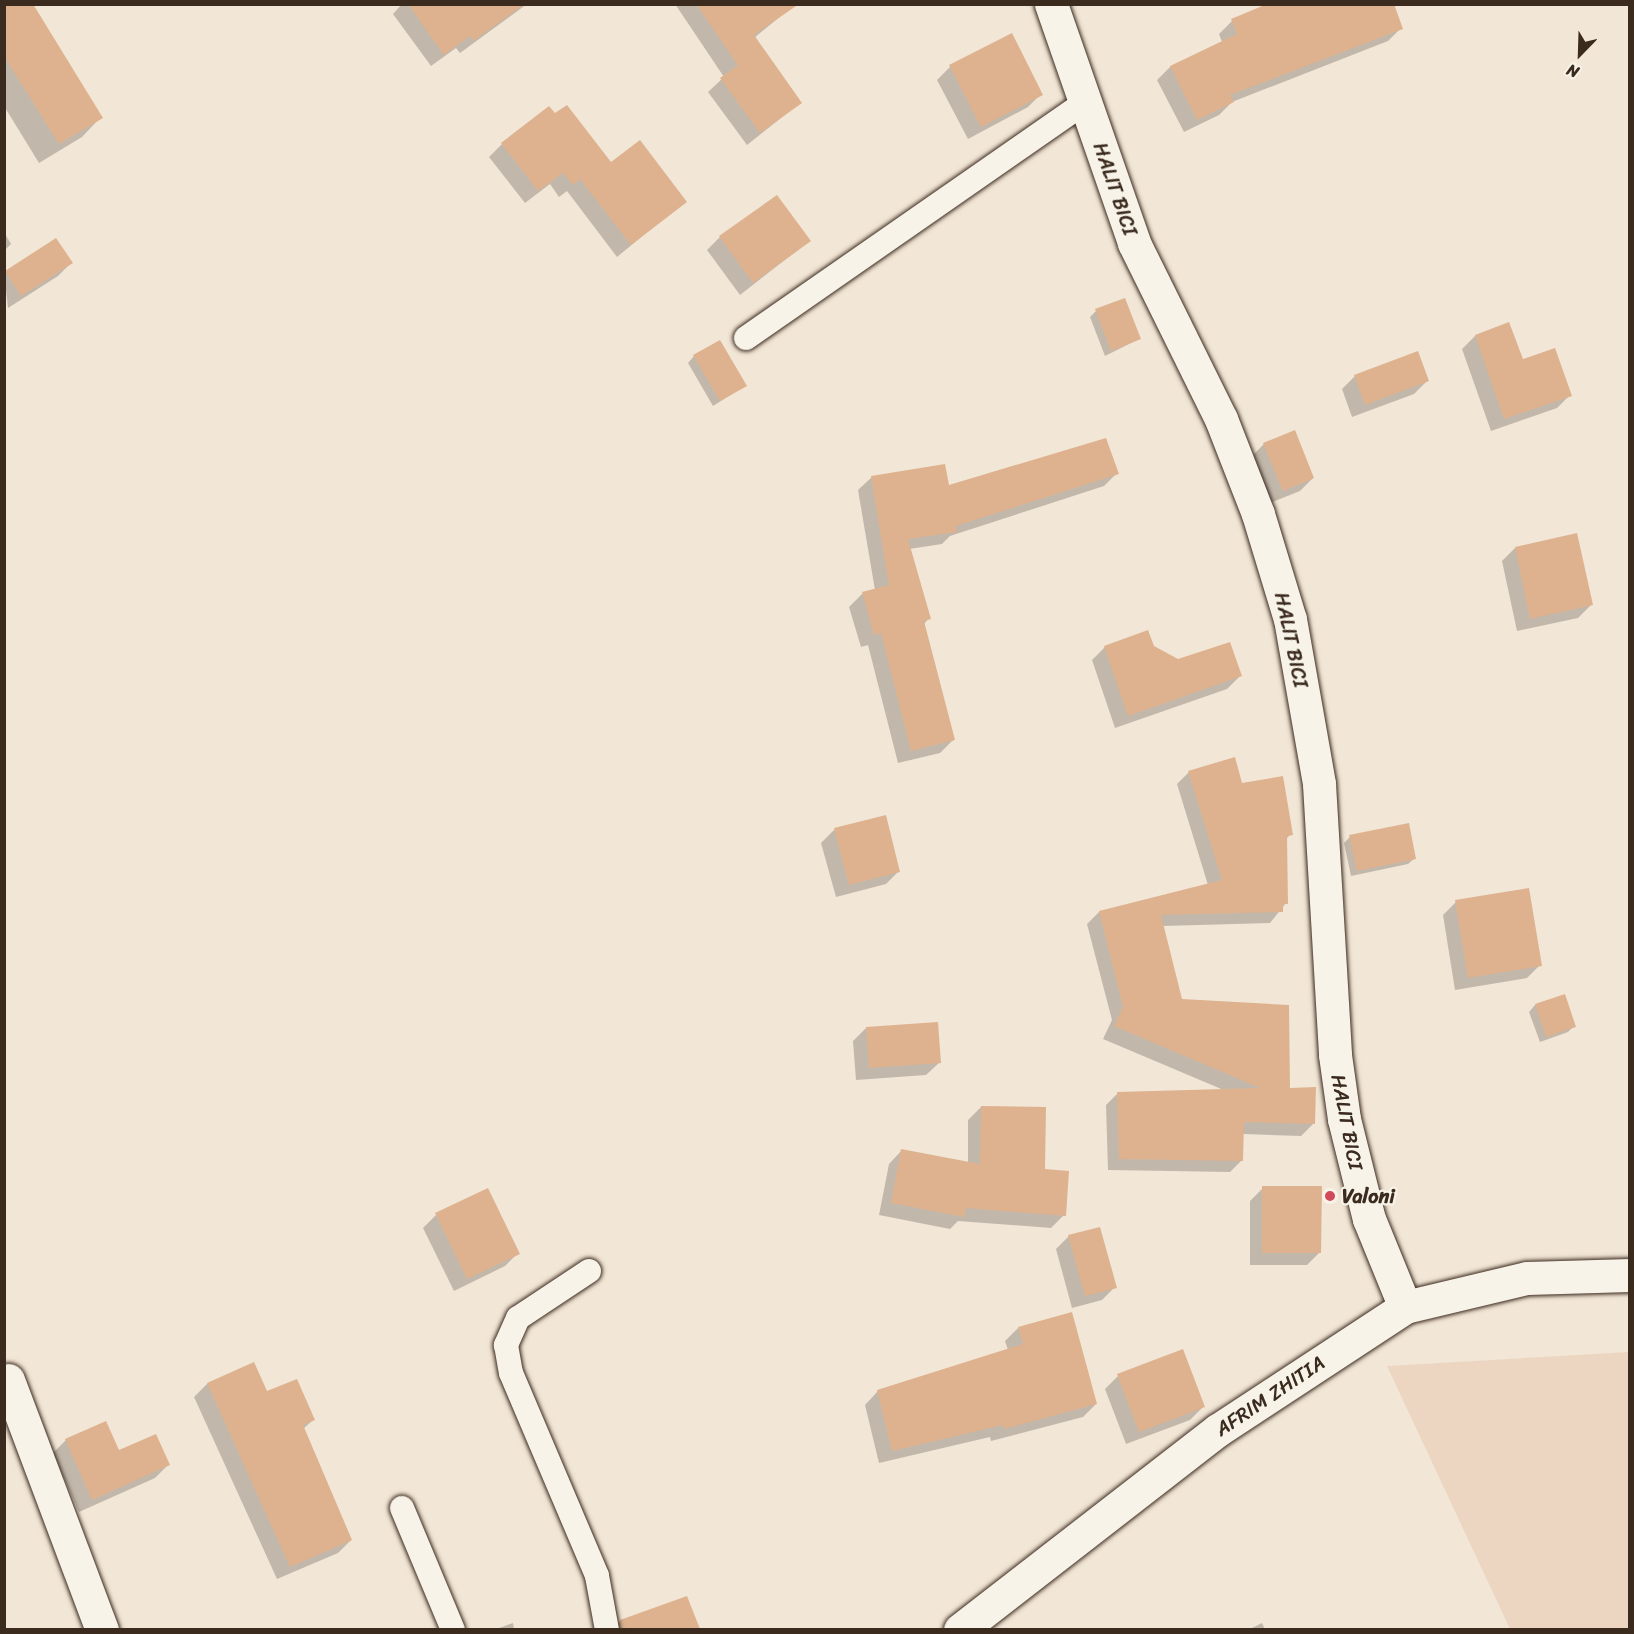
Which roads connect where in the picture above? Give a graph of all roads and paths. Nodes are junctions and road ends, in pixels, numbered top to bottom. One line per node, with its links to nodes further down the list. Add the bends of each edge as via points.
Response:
1 (1051, 4): 2 (street, HALIT BICI)
2 (1085, 102): 3 (lane); 6 (street, HALIT BICI, via 1134,243 1238,462 1290,618 1319,784 1335,1055 1344,1119 1369,1219)
3 (746, 338)
4 (589, 1272): 11 (lane, via 518,1318 506,1345 511,1372 597,1576)
5 (1629, 1275): 6 (street, AFRIM ZHITIA, via 1527,1278)
6 (1405, 1307): 12 (street, AFRIM ZHITIA, via 1218,1430)
7 (8, 1380): 9 (street)
8 (402, 1508): 10 (lane)
9 (102, 1629)
10 (453, 1629)
11 (607, 1629)
12 (960, 1629)

